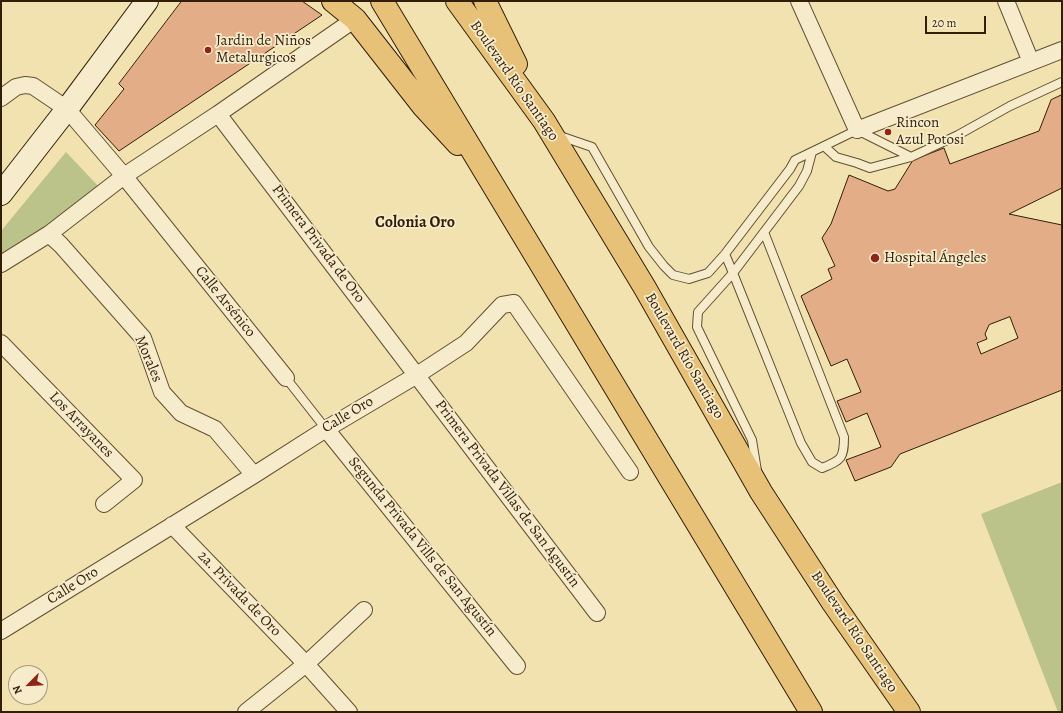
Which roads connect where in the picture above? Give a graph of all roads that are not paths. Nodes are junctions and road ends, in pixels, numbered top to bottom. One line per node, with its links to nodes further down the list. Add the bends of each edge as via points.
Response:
1 (147, 1): 13 (main road)
2 (333, 1): 8 (main road)
3 (382, 1): 20 (main road)
4 (458, 1): 15 (main road, Boulevard Río Santiago)
5 (485, 1): 15 (main road)
6 (799, 1): 16 (street)
7 (1006, 1): 10 (street)
8 (355, 19): 14 (street); 20 (main road, via 423,106)
9 (1062, 50): 10 (street)
10 (1031, 62): 16 (street)
11 (1062, 82): 19 (lane)
12 (1, 98): 13 (street, Calle Arsénico, via 16,87 29,85)
13 (68, 109): 21 (street, Calle Arsénico); 22 (main road)
14 (218, 114): 21 (street); 29 (street, Primera Privada de Oro)
15 (548, 127): 25 (lane, via 592,147 649,247 673,275 689,279 708,273); 34 (main road, Boulevard Río Santiago, via 645,288)
16 (857, 130): 17 (lane); 19 (lane)
17 (824, 146): 18 (lane); 19 (lane, via 836,157 870,168)
18 (812, 152): 23 (lane, via 807,172 799,186); 25 (lane, via 795,160)
19 (912, 157)
20 (487, 175): 44 (main road)
21 (124, 176): 24 (street); 30 (street, Calle Arsénico)
22 (1, 194)
23 (764, 232): 27 (lane); 27 (lane, via 844,437 844,452 836,462 822,468 812,462 801,443)
24 (49, 234): 26 (street); 33 (street, Morales, via 143,338 162,392 181,413 215,429)
25 (725, 254): 27 (lane)
26 (1, 264)
27 (733, 272): 34 (lane, via 698,312 697,327 752,440)
28 (1, 343): 35 (street, Los Arrayanes, via 134,480)
29 (417, 375): 31 (street, Calle Oro); 32 (street, Calle Oro, via 466,343 502,305 514,303); 38 (street, Primera Privada Villas de San Agustín)
30 (286, 378): 31 (lane, Calle Arsénico)
31 (326, 429): 33 (street, Calle Oro); 41 (street, Segunda Privada Vills de San Agustín)
32 (630, 472)
33 (254, 475): 36 (street, Calle Oro)
34 (761, 492): 45 (main road, Boulevard Río Santiago, via 833,603)
35 (104, 504)
36 (172, 525): 39 (street, Calle Oro); 40 (street, 2a. Privada de Oro)
37 (364, 610): 40 (street)
38 (597, 613)
39 (1, 630)
40 (306, 664): 42 (street); 43 (street, 2a. Privada de Oro)
41 (517, 666)
42 (246, 712)
43 (349, 712)
44 (811, 712)
45 (909, 712)

